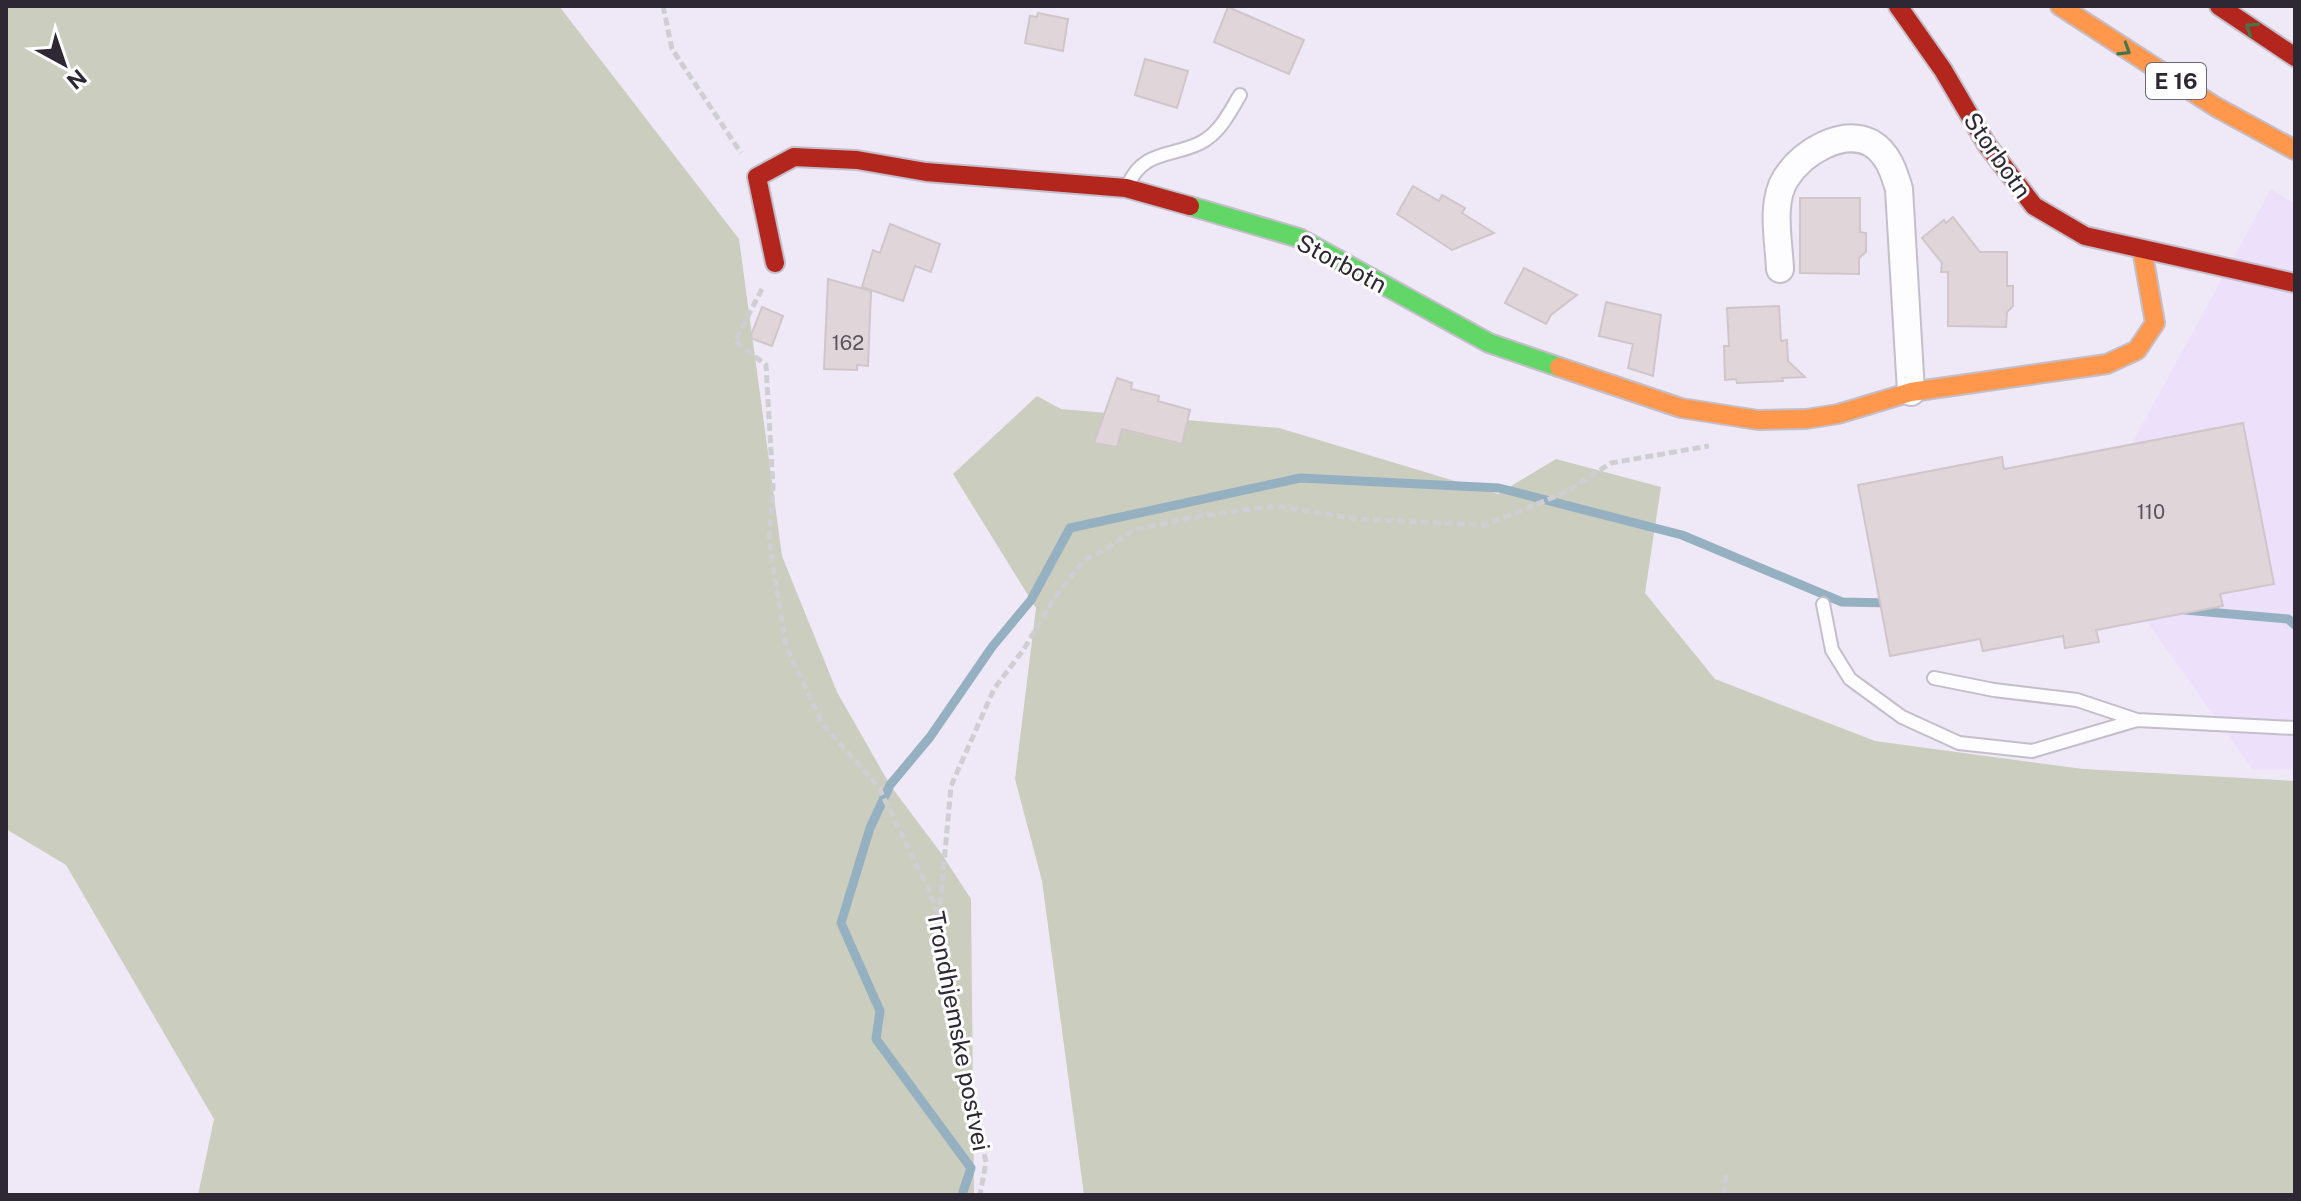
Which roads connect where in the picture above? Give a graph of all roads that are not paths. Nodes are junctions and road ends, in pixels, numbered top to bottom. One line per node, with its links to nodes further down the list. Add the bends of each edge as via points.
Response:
1 (1898, 6): 8 (main road, Storbotn, via 1987,145 2034,206 2085,236)
2 (2060, 6): 6 (main road, E 16, one-way to 6, via 2216,107)
3 (2219, 6): 4 (main road, one-way to 3)
4 (2295, 57)
5 (1240, 95): 7 (lane, via 1219,129 1200,143 1146,161)
6 (2295, 150)
7 (1126, 188): 9 (main road, Storbotn, via 794,157 757,177); 12 (main road, Storbotn, via 1299,238 1489,343 1681,408 1758,420 1806,419)
8 (2142, 249): 11 (main road, Storbotn); 12 (main road, Storbotn, via 2155,323 2137,350 2107,364)
9 (775, 263)
10 (1780, 269): 12 (street, via 1778,202 1785,179 1812,150 1844,139 1870,143 1890,162 1899,189)
11 (2295, 283)
12 (1911, 392)
13 (1823, 604): 15 (lane, via 1832,650 1850,679 1902,717 1959,743 2032,751)
14 (1934, 678): 15 (lane, via 2077,700)
15 (2137, 720): 16 (lane)
16 (2295, 728)

